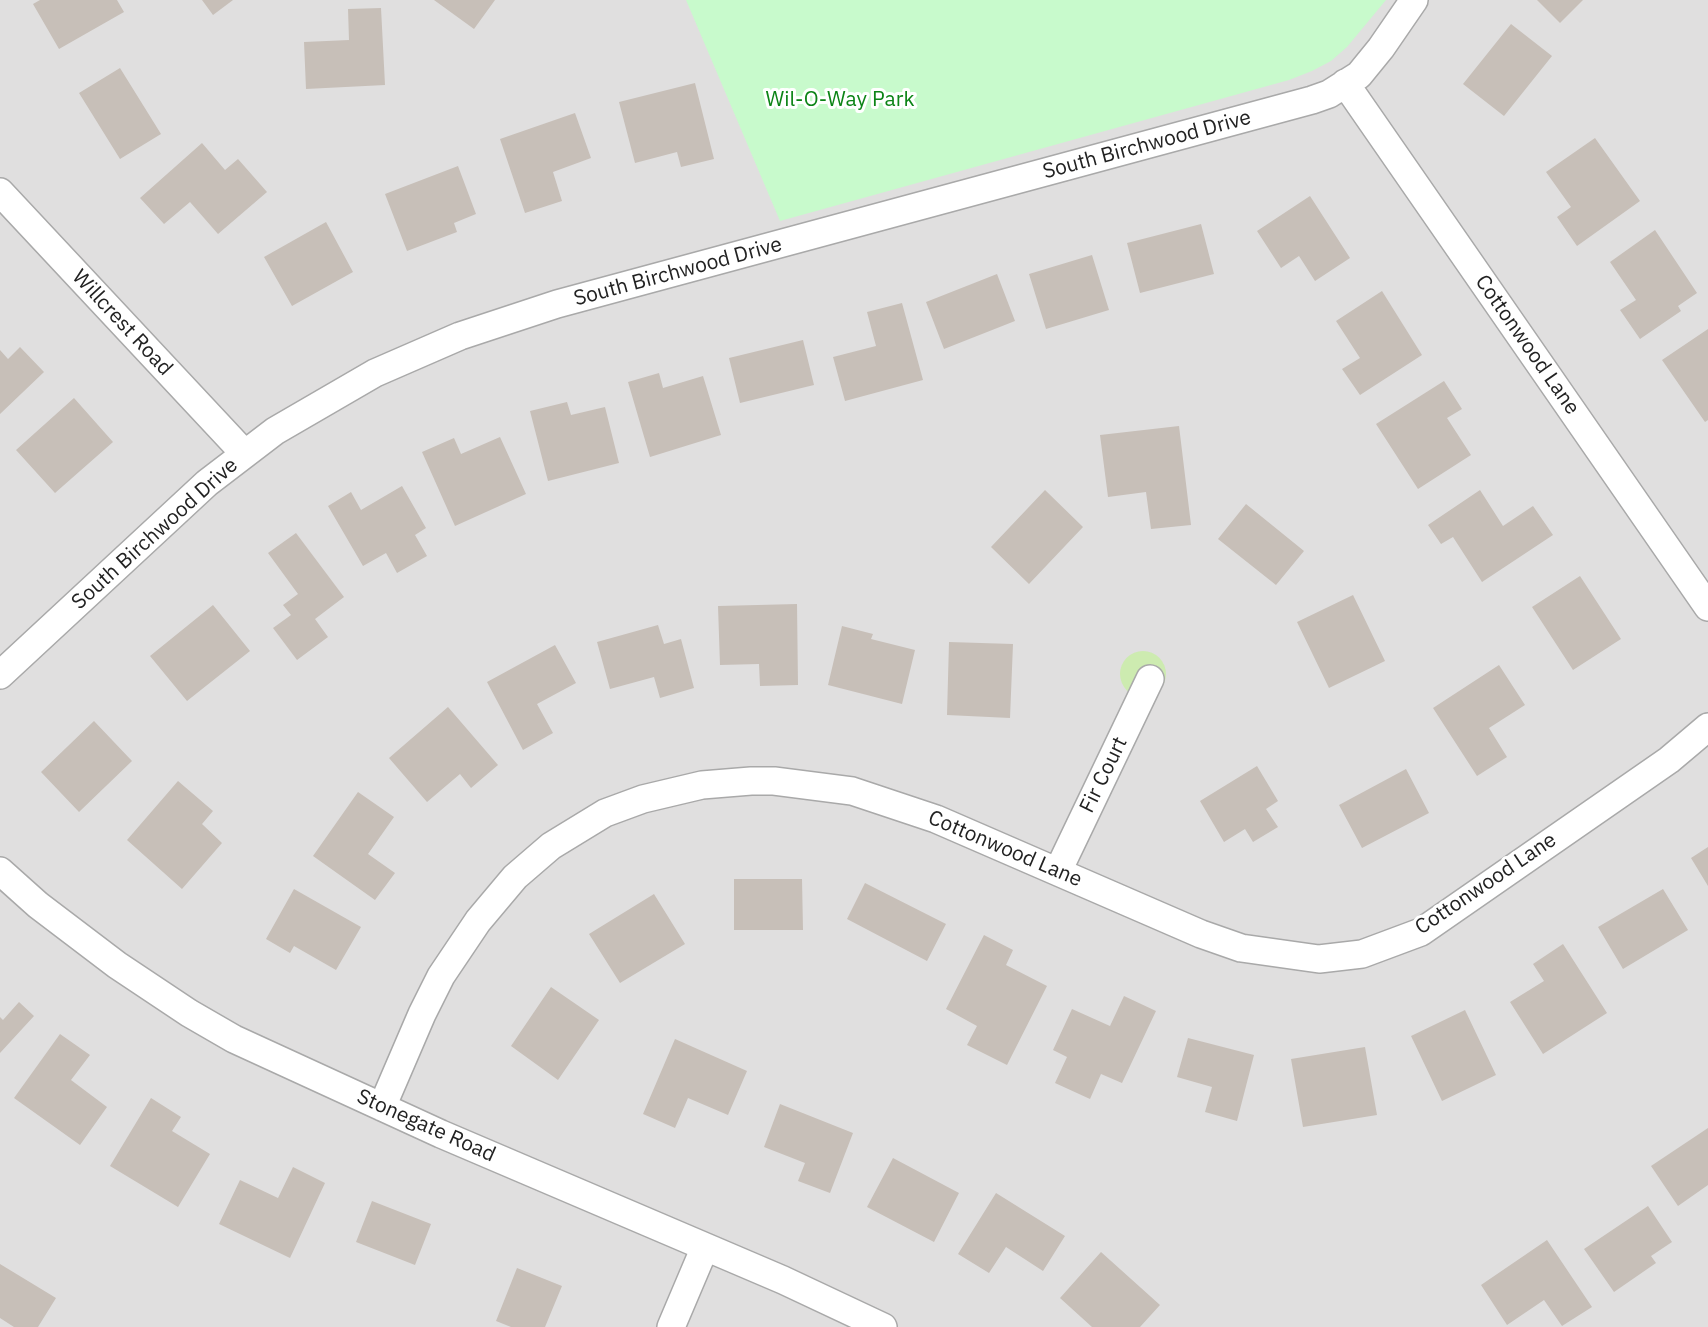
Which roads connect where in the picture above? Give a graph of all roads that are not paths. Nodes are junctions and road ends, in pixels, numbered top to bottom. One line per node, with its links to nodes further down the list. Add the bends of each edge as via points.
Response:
1 (1414, 0): 2 (street, South Birchwood Drive, via 1359,75)
2 (1345, 83): 4 (street, South Birchwood Drive, via 1312,100 557,304 460,336 375,373 275,431); 5 (street, Cottonwood Lane)
3 (0, 192): 4 (street, Willcrest Road)
4 (245, 454): 6 (street, South Birchwood Drive, via 207,483)
5 (1708, 607)
6 (0, 675)
7 (1150, 679): 10 (street, Fir Court)
8 (1708, 728): 10 (street, Cottonwood Lane, via 1669,760 1421,932 1362,954 1319,959 1241,948)
9 (0, 871): 11 (street, Stonegate Road, via 117,965 189,1013 234,1039)
10 (1058, 871): 11 (street, Cottonwood Lane, via 936,819 852,791 752,781 702,785 643,799 605,813 551,846 515,877 478,921 441,976)
11 (382, 1107): 12 (street, Stonegate Road)
12 (705, 1247): 13 (street); 14 (street, Stonegate Road)
13 (671, 1327)
14 (883, 1327)

